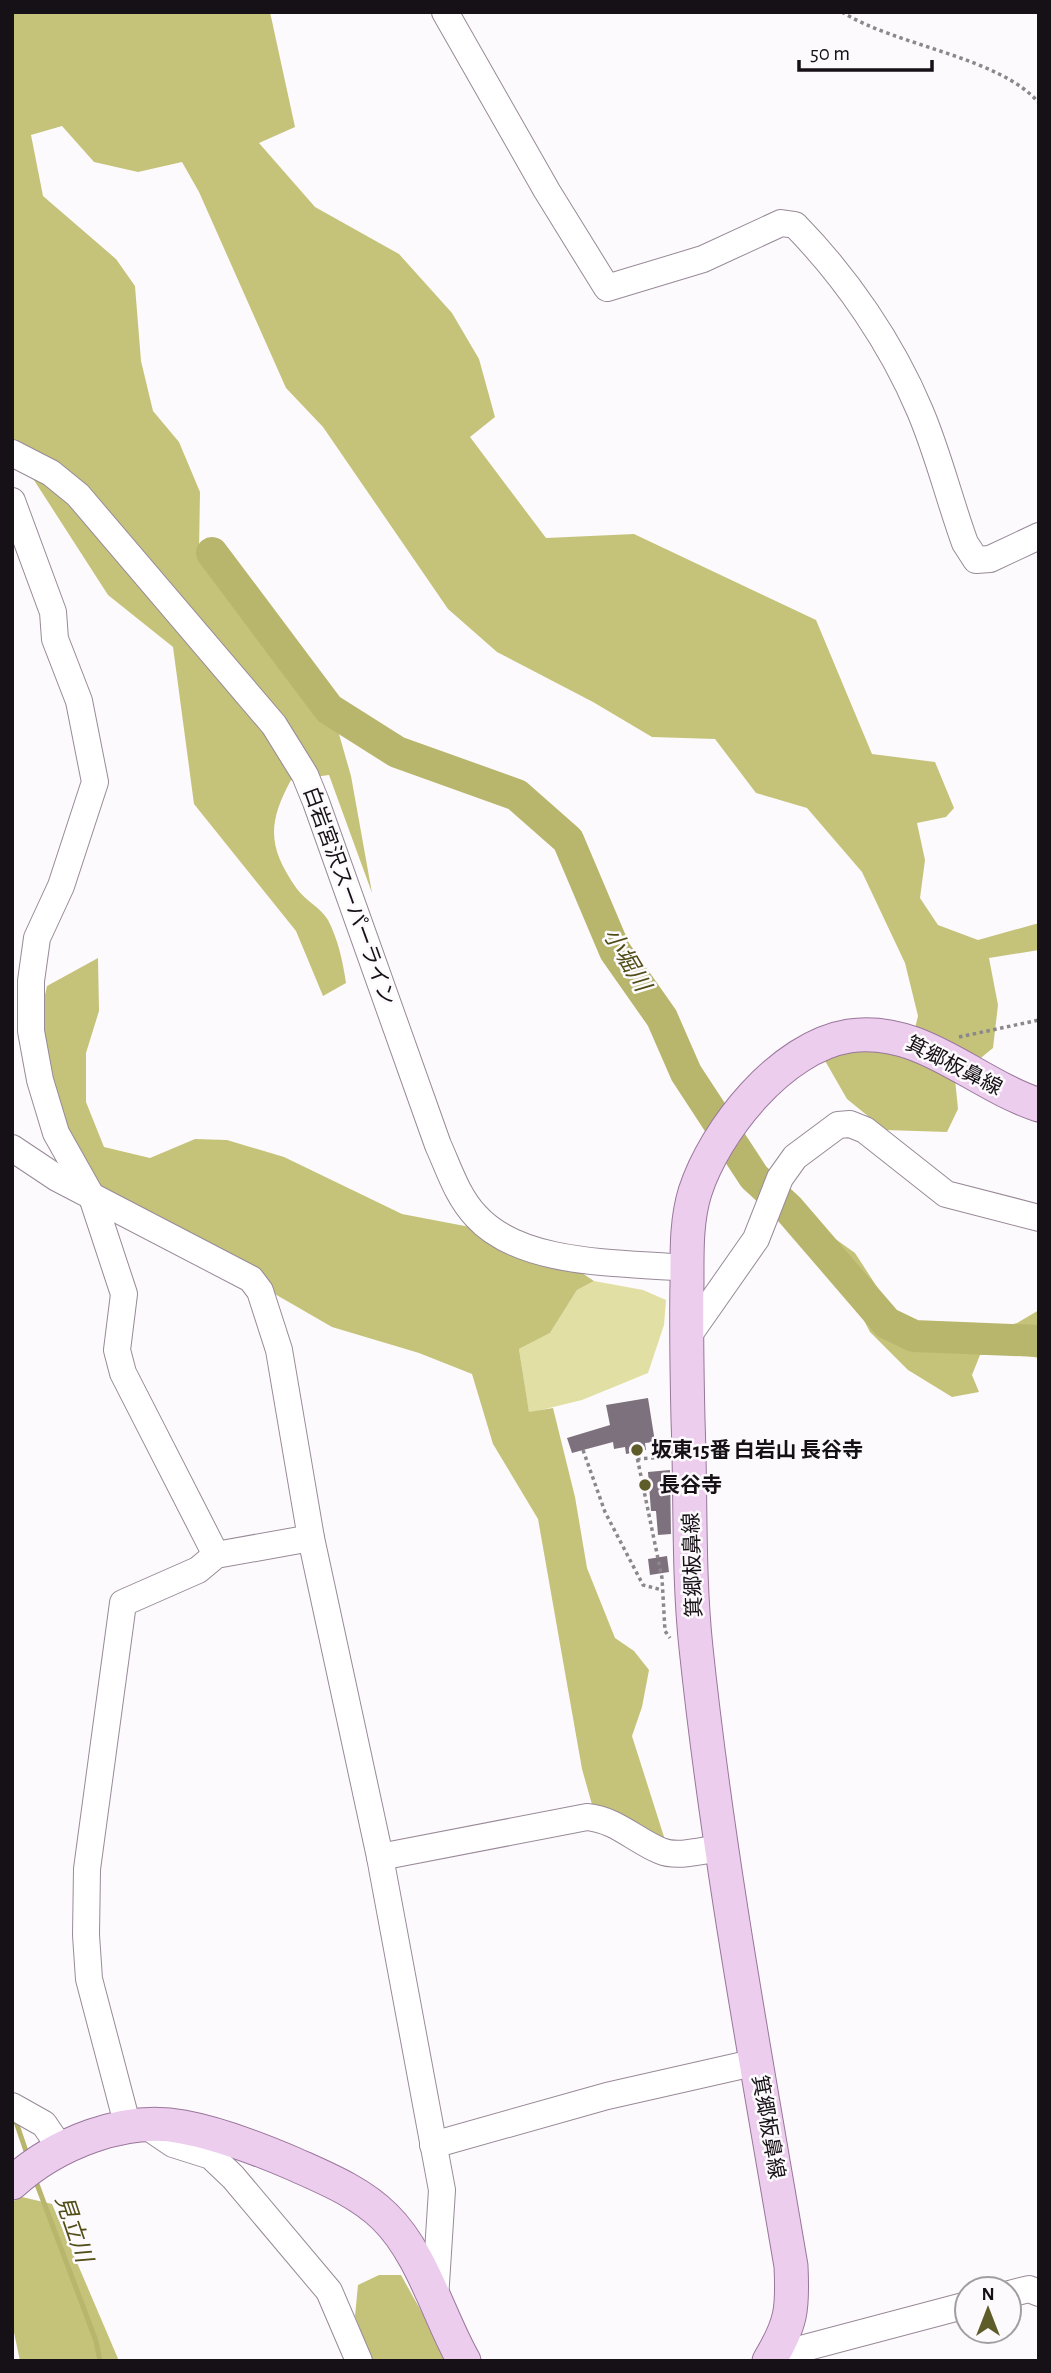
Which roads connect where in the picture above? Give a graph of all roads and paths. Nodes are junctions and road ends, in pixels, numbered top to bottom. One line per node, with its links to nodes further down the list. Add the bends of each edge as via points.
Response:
1 (445, 12): 6 (street, via 607,288 703,259 781,223 795,225 837,274 902,374 920,411 965,543 976,560 990,559)
2 (842, 12): 3 (path, via 888,35 996,74 1029,92)
3 (1039, 103)
4 (12, 453): 13 (street, 白岩宮沢スーパーライン, via 51,473 78,495 238,679 292,750 316,802 438,1144 460,1195 475,1216 493,1232 553,1256)
5 (12, 501): 11 (street, via 79,701 95,782 61,886 37,938 31,1006 40,1080 56,1133)
6 (1039, 536)
7 (1039, 1020): 8 (path, via 956,1038)
8 (932, 1052): 9 (main road, 箕郷板鼻線, via 1004,1092); 13 (main road, 箕郷板鼻線, via 890,1035 845,1037 819,1046 774,1077 714,1147 695,1192)
9 (1039, 1105)
10 (12, 1148): 11 (street)
11 (92, 1196): 17 (street, via 251,1279 260,1291 279,1350); 18 (street, via 124,1294 117,1350 123,1373)
12 (1039, 1218): 14 (street, via 946,1194 865,1130 838,1125 795,1157 780,1178 756,1239)
13 (687, 1268): 14 (main road, 箕郷板鼻線)
14 (686, 1339): 21 (main road, 箕郷板鼻線, via 696,1643)
15 (583, 1450): 20 (path, via 605,1512 643,1585)
16 (636, 1452): 19 (path)
17 (311, 1538): 18 (street); 22 (street)
18 (216, 1555): 25 (street, via 198,1570 126,1600 121,1609 87,1869 86,1935 89,1979)
19 (661, 1573)
20 (662, 1590)
21 (721, 1848): 22 (street, via 662,1852 605,1819 587,1817); 23 (main road, 箕郷板鼻線)
22 (380, 1857): 26 (street)
23 (757, 2062): 26 (street, via 607,2096); 31 (main road, 箕郷板鼻線, via 791,2266)
24 (12, 2106): 27 (street, via 44,2124)
25 (137, 2126): 27 (main road); 29 (main road, via 194,2130 268,2153 333,2182 386,2217); 32 (street, via 211,2156 233,2177 329,2291)
26 (433, 2145): 29 (street, via 442,2190)
27 (61, 2149): 28 (main road)
28 (12, 2183)
29 (435, 2299): 33 (main road)
30 (953, 2309): 31 (street)
31 (788, 2353)
32 (359, 2361)
33 (464, 2361)

